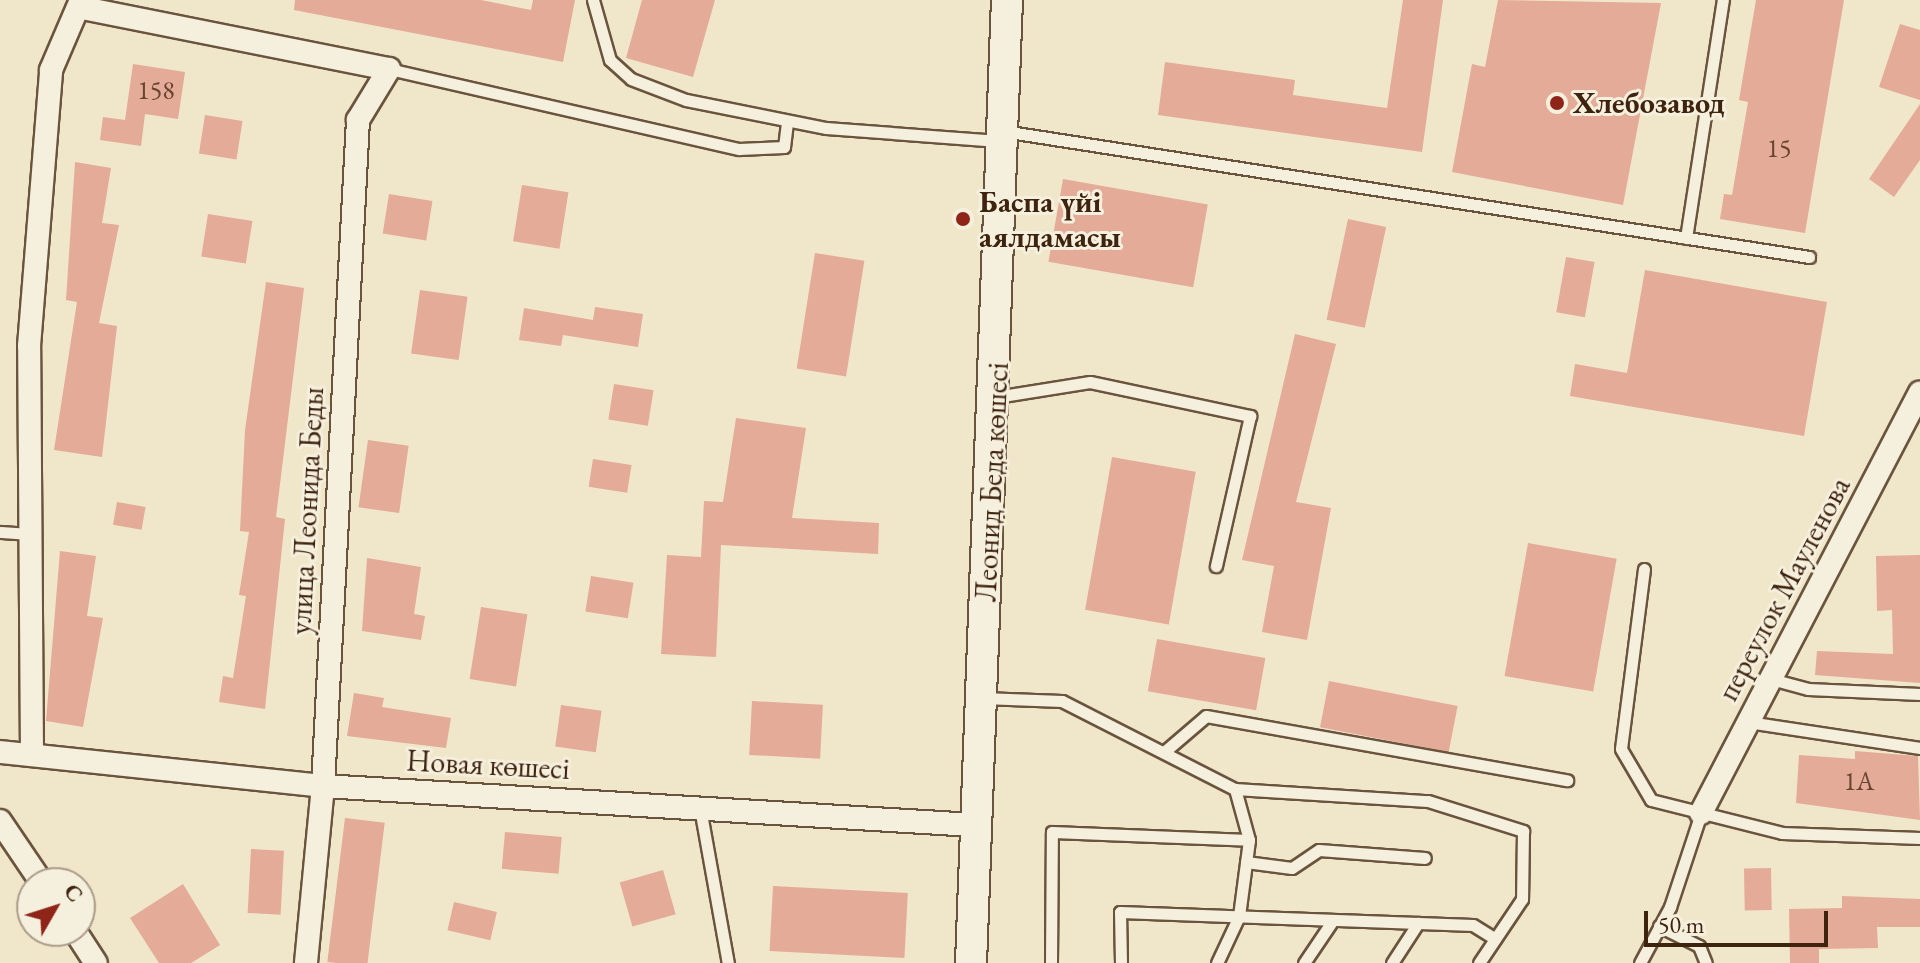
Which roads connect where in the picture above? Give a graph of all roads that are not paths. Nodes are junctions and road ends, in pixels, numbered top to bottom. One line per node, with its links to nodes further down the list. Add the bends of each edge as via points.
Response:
1 (593, 0): 6 (lane, via 610,60 631,79 686,100)
2 (1007, 0): 7 (street, Леонид Беда көшесі)
3 (1723, 0): 8 (lane)
4 (82, 4): 5 (street); 13 (street, via 51,70 29,346)
5 (389, 69): 6 (lane, via 739,149 784,147); 25 (street, улица Леонида Беды, via 358,120)
6 (787, 122): 7 (lane)
7 (1003, 136): 8 (lane); 11 (street, Леонид Беда көшесі)
8 (1686, 238): 9 (lane)
9 (1809, 257)
10 (1920, 393): 16 (street, переулок Мауленова)
11 (996, 397): 14 (lane, via 1090,382 1250,416); 18 (street, Леонид Беда көшесі)
12 (0, 532): 13 (lane)
13 (28, 534): 23 (street)
14 (1216, 566)
15 (1644, 569): 28 (lane, via 1621,749 1651,800)
16 (1771, 679): 17 (lane, via 1808,689); 19 (street, переулок Мауленова)
17 (1920, 694)
18 (982, 698): 22 (lane, via 1062,701); 30 (street, Леонид Беда көшесі)
19 (1748, 722): 20 (lane); 28 (street, переулок Мауленова)
20 (1920, 748)
21 (0, 752): 23 (street, Новая көшесі)
22 (1164, 752): 24 (lane, via 1206,716); 26 (lane)
23 (32, 755): 25 (street, Новая көшесі)
24 (1567, 780)
25 (323, 786): 27 (street, Новая көшесі); 41 (street, улица Леонида Беды)
26 (1235, 789): 32 (lane); 40 (lane, via 1428,801 1523,831 1522,899)
27 (700, 807): 30 (street, Новая көшесі); 42 (lane)
28 (1701, 813): 31 (lane, via 1782,833); 39 (lane)
29 (0, 821): 35 (street)
30 (974, 825): 43 (street, Леонид Беда көшесі)
31 (1920, 838)
32 (1249, 840): 34 (lane); 44 (lane, via 1052,832)
33 (1425, 858): 34 (lane, via 1319,850 1292,868)
34 (1246, 862): 36 (lane)
35 (31, 867)
36 (1239, 916): 37 (lane); 45 (lane, via 1120,912); 46 (lane)
37 (1333, 920): 38 (lane); 47 (lane)
38 (1418, 923): 40 (lane, via 1473,925); 48 (lane)
39 (1659, 926): 50 (lane); 51 (lane, via 1699,946)
40 (1495, 939): 49 (lane)
41 (306, 963)
42 (728, 963)
43 (971, 963)
44 (1051, 963)
45 (1121, 963)
46 (1217, 963)
47 (1304, 963)
48 (1392, 963)
49 (1479, 963)
50 (1640, 963)
51 (1706, 963)

